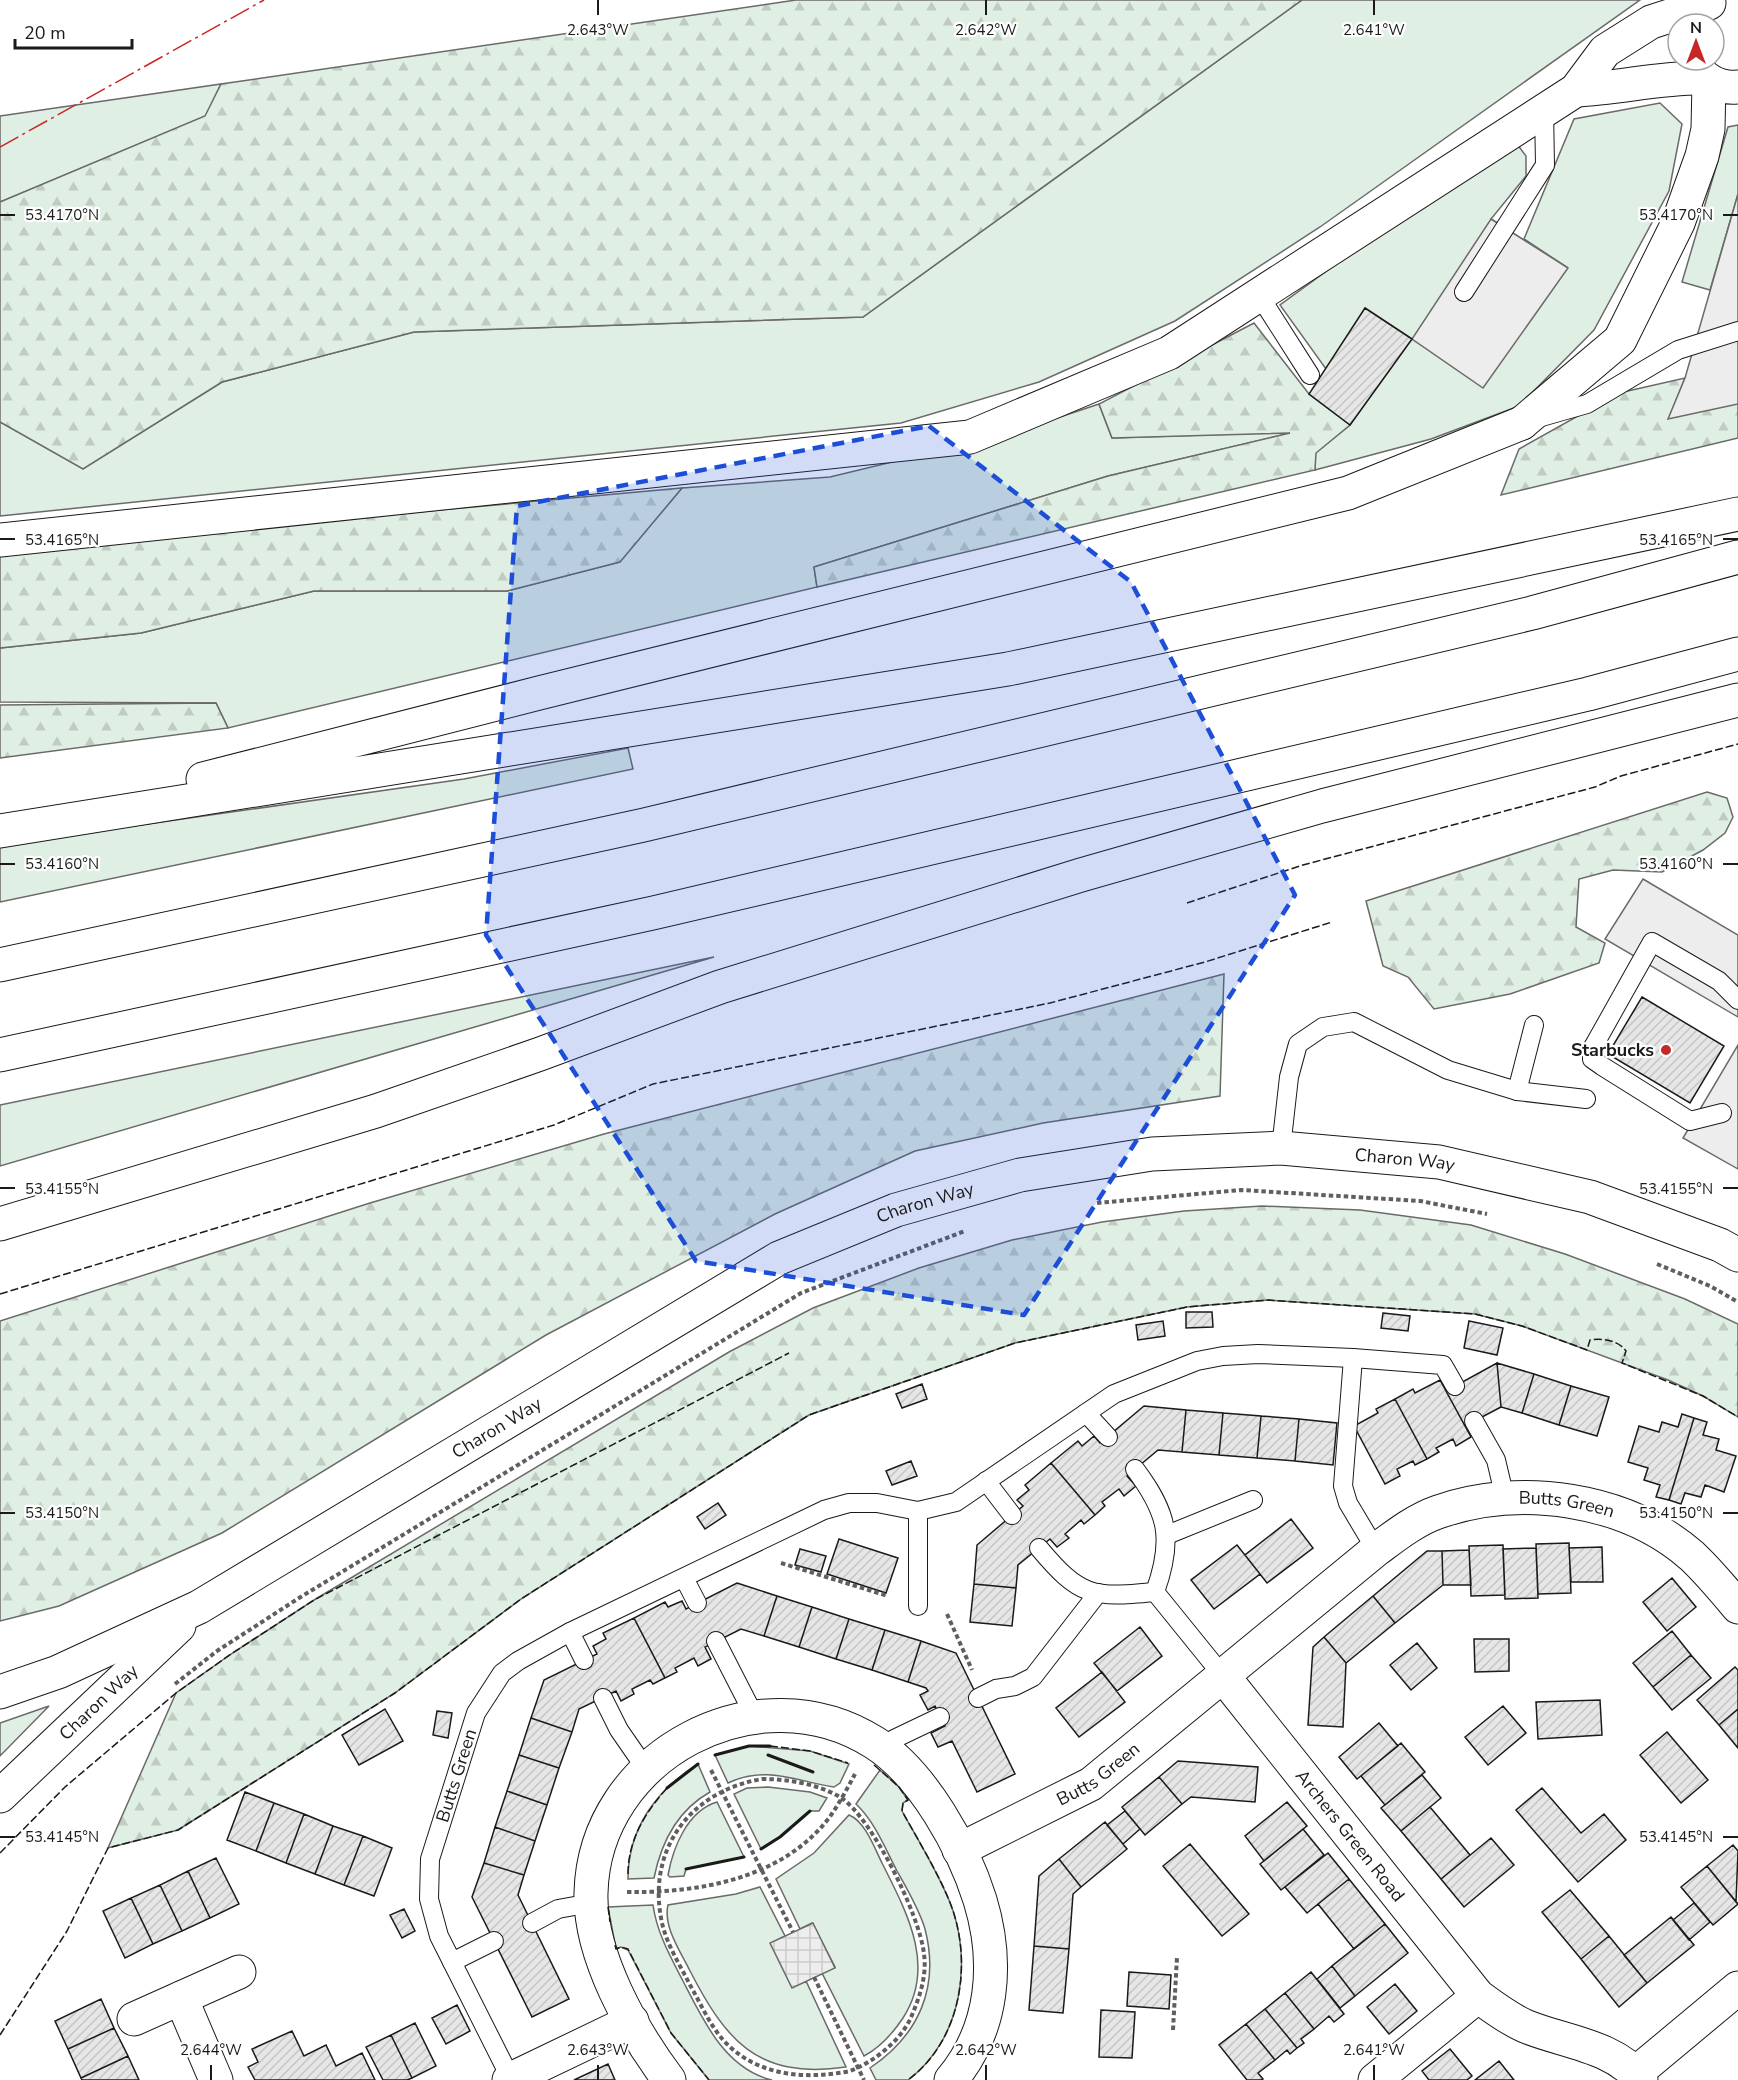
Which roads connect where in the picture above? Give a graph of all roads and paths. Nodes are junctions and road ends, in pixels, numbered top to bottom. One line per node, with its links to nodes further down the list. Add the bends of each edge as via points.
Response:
1 (1708, 5): 3 (main road, via 1651,22 1614,45 1605,51)
2 (1711, 76): 3 (main road); 9 (main road, via 1702,156 1678,223 1620,340)
3 (1576, 90): 4 (main road)
4 (1544, 110): 5 (lane, via 1545,165); 6 (main road)
5 (1464, 292)
6 (1259, 295): 8 (lane); 11 (main road, via 1169,353 970,437)
7 (1738, 331): 9 (lane, via 1678,350 1587,404)
8 (1310, 375)
9 (1522, 423): 15 (main road, via 1348,493 551,690)
10 (1738, 514): 15 (main road, via 1008,669)
11 (0, 540)
12 (1738, 557): 16 (main road, via 1521,616 644,825)
13 (1738, 654): 19 (main road, via 1588,694 653,913)
14 (1738, 700): 26 (main road, via 1322,806 1070,878 720,987 376,1111)
15 (4, 831)
16 (0, 965)
17 (1738, 1000): 22 (lane, via 1719,981 1652,942 1592,1049 1592,1059 1690,1121)
18 (1534, 1025): 20 (lane)
19 (0, 1055)
20 (1517, 1091): 21 (lane); 23 (lane, via 1448,1070 1354,1022 1323,1027 1298,1044 1289,1077)
21 (1586, 1099)
22 (1722, 1113)
23 (1281, 1148): 28 (main road, Charon Way, via 1439,1162 1590,1197); 53 (main road, Charon Way, via 1152,1154 1020,1175 896,1210 779,1258)
24 (1093, 1203): 25 (path, via 1241,1190 1420,1201)
25 (1499, 1216)
26 (0, 1224)
27 (969, 1230): 49 (path, via 801,1293)
28 (1738, 1255)
29 (1655, 1263): 30 (path)
30 (1738, 1302)
31 (1353, 1358): 32 (lane, Butts Green, via 1443,1365); 33 (lane, Butts Green, via 1258,1354 1206,1359 1114,1394); 45 (lane, via 1343,1486 1348,1503)
32 (1455, 1386)
33 (1086, 1413): 35 (lane); 37 (lane, Butts Green)
34 (1474, 1421): 38 (lane, Butts Green, via 1496,1460)
35 (1108, 1437)
36 (1135, 1469): 42 (lane, via 1157,1501)
37 (986, 1481): 40 (lane, Butts Green, via 956,1502); 41 (lane)
38 (1505, 1498): 45 (main road, Butts Green, via 1437,1512); 52 (main road, Butts Green, via 1576,1502 1624,1517 1668,1539 1691,1556)
39 (1253, 1500): 42 (lane)
40 (918, 1511): 44 (lane, Butts Green, via 877,1503 849,1503 824,1510); 51 (lane)
41 (1012, 1515)
42 (1167, 1535): 47 (lane, via 1164,1564)
43 (1039, 1548): 48 (lane, via 1079,1589)
44 (741, 1550): 46 (lane, Butts Green); 51 (path)
45 (1376, 1550): 57 (main road, Butts Green)
46 (684, 1578): 50 (lane); 54 (lane, Butts Green)
47 (1155, 1592): 48 (lane); 57 (lane)
48 (1098, 1593): 59 (lane, via 1033,1677)
49 (299, 1598)
50 (697, 1603)
51 (918, 1606): 59 (path, via 947,1614)
52 (1738, 1607)
53 (199, 1608): 58 (main road, Charon Way, via 58,1672); 67 (main road, Charon Way)
54 (570, 1632): 56 (lane); 77 (lane, Butts Green, via 502,1673 476,1713 430,1859 428,1879 433,1918)
55 (717, 1641): 61 (lane)
56 (584, 1660)
57 (1223, 1676): 69 (main road, Butts Green, via 1091,1784); 81 (main road, Archers Green Road)
58 (0, 1692)
59 (981, 1697)
60 (603, 1698): 65 (lane)
61 (755, 1716): 63 (main road, via 725,1722); 64 (main road, via 823,1722)
62 (940, 1716): 64 (lane)
63 (694, 1735): 65 (main road); 66 (path)
64 (878, 1745): 68 (path); 69 (main road, via 925,1792)
65 (646, 1769): 72 (main road, via 614,1809 594,1862)
66 (722, 1790): 68 (path, via 742,1783 783,1779 827,1790); 70 (path); 71 (path, via 703,1802 676,1831 666,1851)
67 (0, 1796)
68 (842, 1798): 70 (path, via 812,1837); 86 (path, via 857,1811 874,1837 912,1909 925,1955 924,1981 910,2021 896,2040)
69 (959, 1850): 92 (main road, via 985,1918 991,1953 990,1992 981,2029)
70 (762, 1870): 71 (path, via 704,1887); 74 (path)
71 (659, 1892): 72 (path); 86 (path, via 662,1925 670,1947 710,2022 742,2058 762,2070 803,2079 824,2079)
72 (591, 1898): 73 (lane); 84 (main road, via 601,1953)
73 (532, 1923)
74 (793, 1932)
75 (494, 1941): 77 (lane)
76 (1178, 1957): 85 (path)
77 (452, 1962): 89 (lane, Butts Green)
78 (239, 1972): 82 (main road)
79 (814, 1977): 86 (path)
80 (1738, 1988): 87 (main road)
81 (1478, 1995): 87 (main road, Archers Green Road, via 1510,2019 1611,2056); 93 (main road)
82 (181, 1998): 83 (main road); 88 (main road)
83 (134, 2019)
84 (632, 2022): 89 (main road); 90 (main road)
85 (1173, 2030)
86 (858, 2068): 91 (path)
87 (1639, 2077)
88 (216, 2080)
89 (510, 2080)
90 (669, 2080)
91 (864, 2080)
92 (951, 2080)
93 (1375, 2080)

